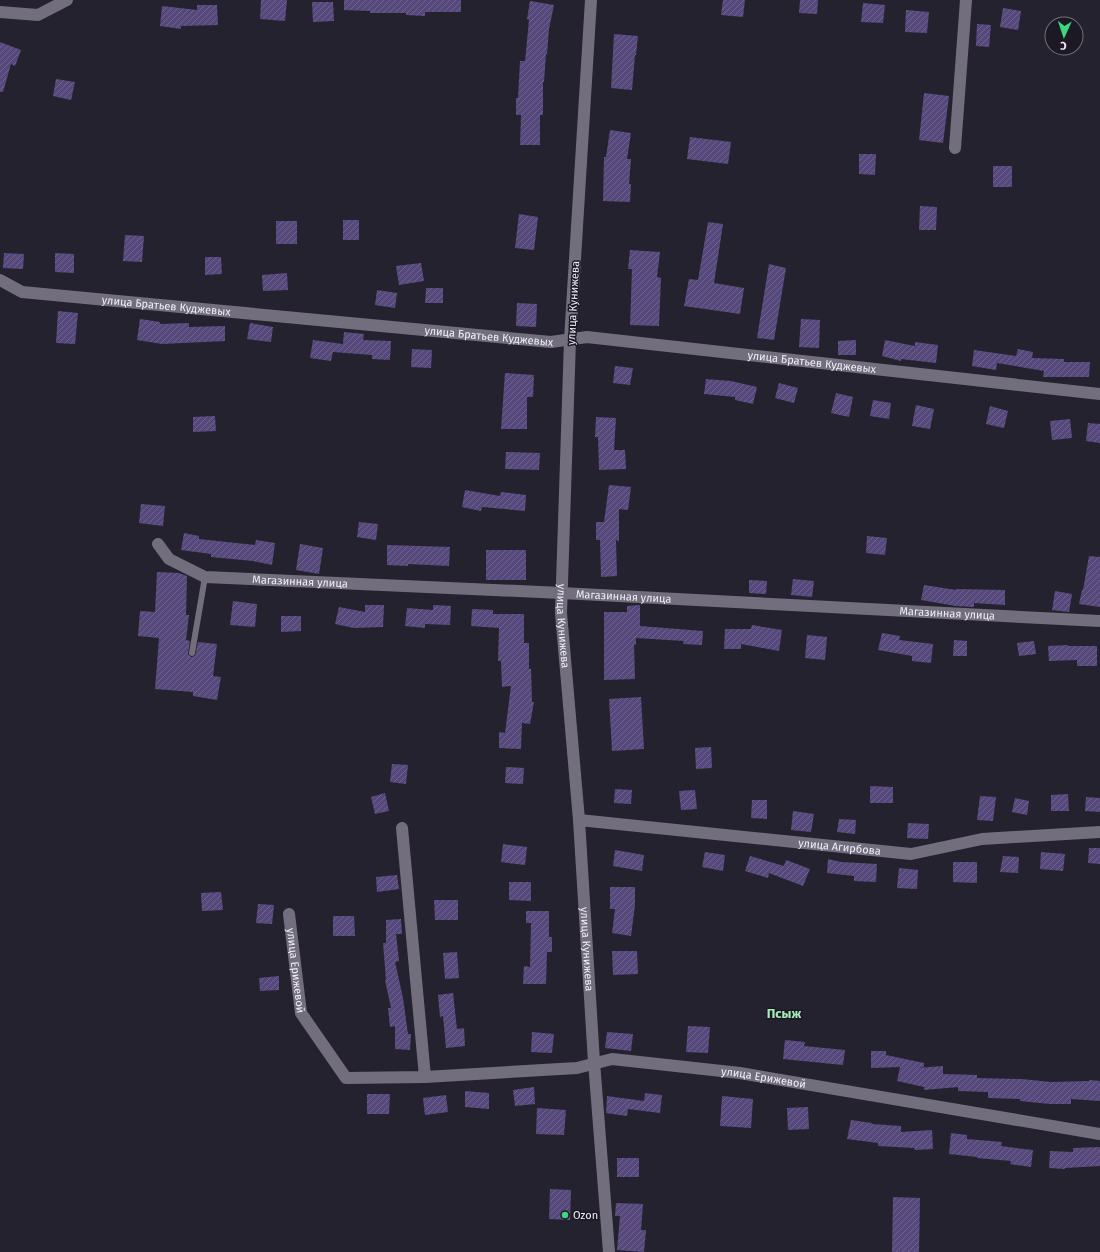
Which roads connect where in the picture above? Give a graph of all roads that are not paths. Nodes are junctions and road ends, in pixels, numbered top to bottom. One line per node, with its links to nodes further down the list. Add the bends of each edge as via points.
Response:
1 (66, 0): 4 (street, via 38,16)
2 (591, 0): 7 (street, улица Кунижева)
3 (966, 0): 5 (street)
4 (0, 12)
5 (955, 148)
6 (0, 280): 7 (street, улица Братьев Куджевых, via 22,292 551,342)
7 (570, 340): 8 (street, улица Братьев Куджевых, via 594,338); 11 (street, улица Кунижева)
8 (1100, 394)
9 (158, 544): 10 (street, Магазинная улица, via 169,559)
10 (205, 577): 11 (street, Магазинная улица); 13 (lane)
11 (561, 592): 12 (street, Магазинная улица); 14 (street, улица Кунижева)
12 (1100, 622)
13 (192, 653)
14 (579, 820): 16 (street, улица Агирбова, via 911,854 982,839); 18 (street, улица Кунижева)
15 (402, 828): 19 (street)
16 (1100, 832)
17 (289, 914): 19 (street, улица Ерижевой, via 301,1013 346,1078)
18 (594, 1062): 19 (street, улица Ерижевой, via 577,1068); 20 (street, улица Ерижевой, via 612,1058 740,1073); 21 (street, улица Кунижева)
19 (425, 1078)
20 (1100, 1134)
21 (609, 1252)

